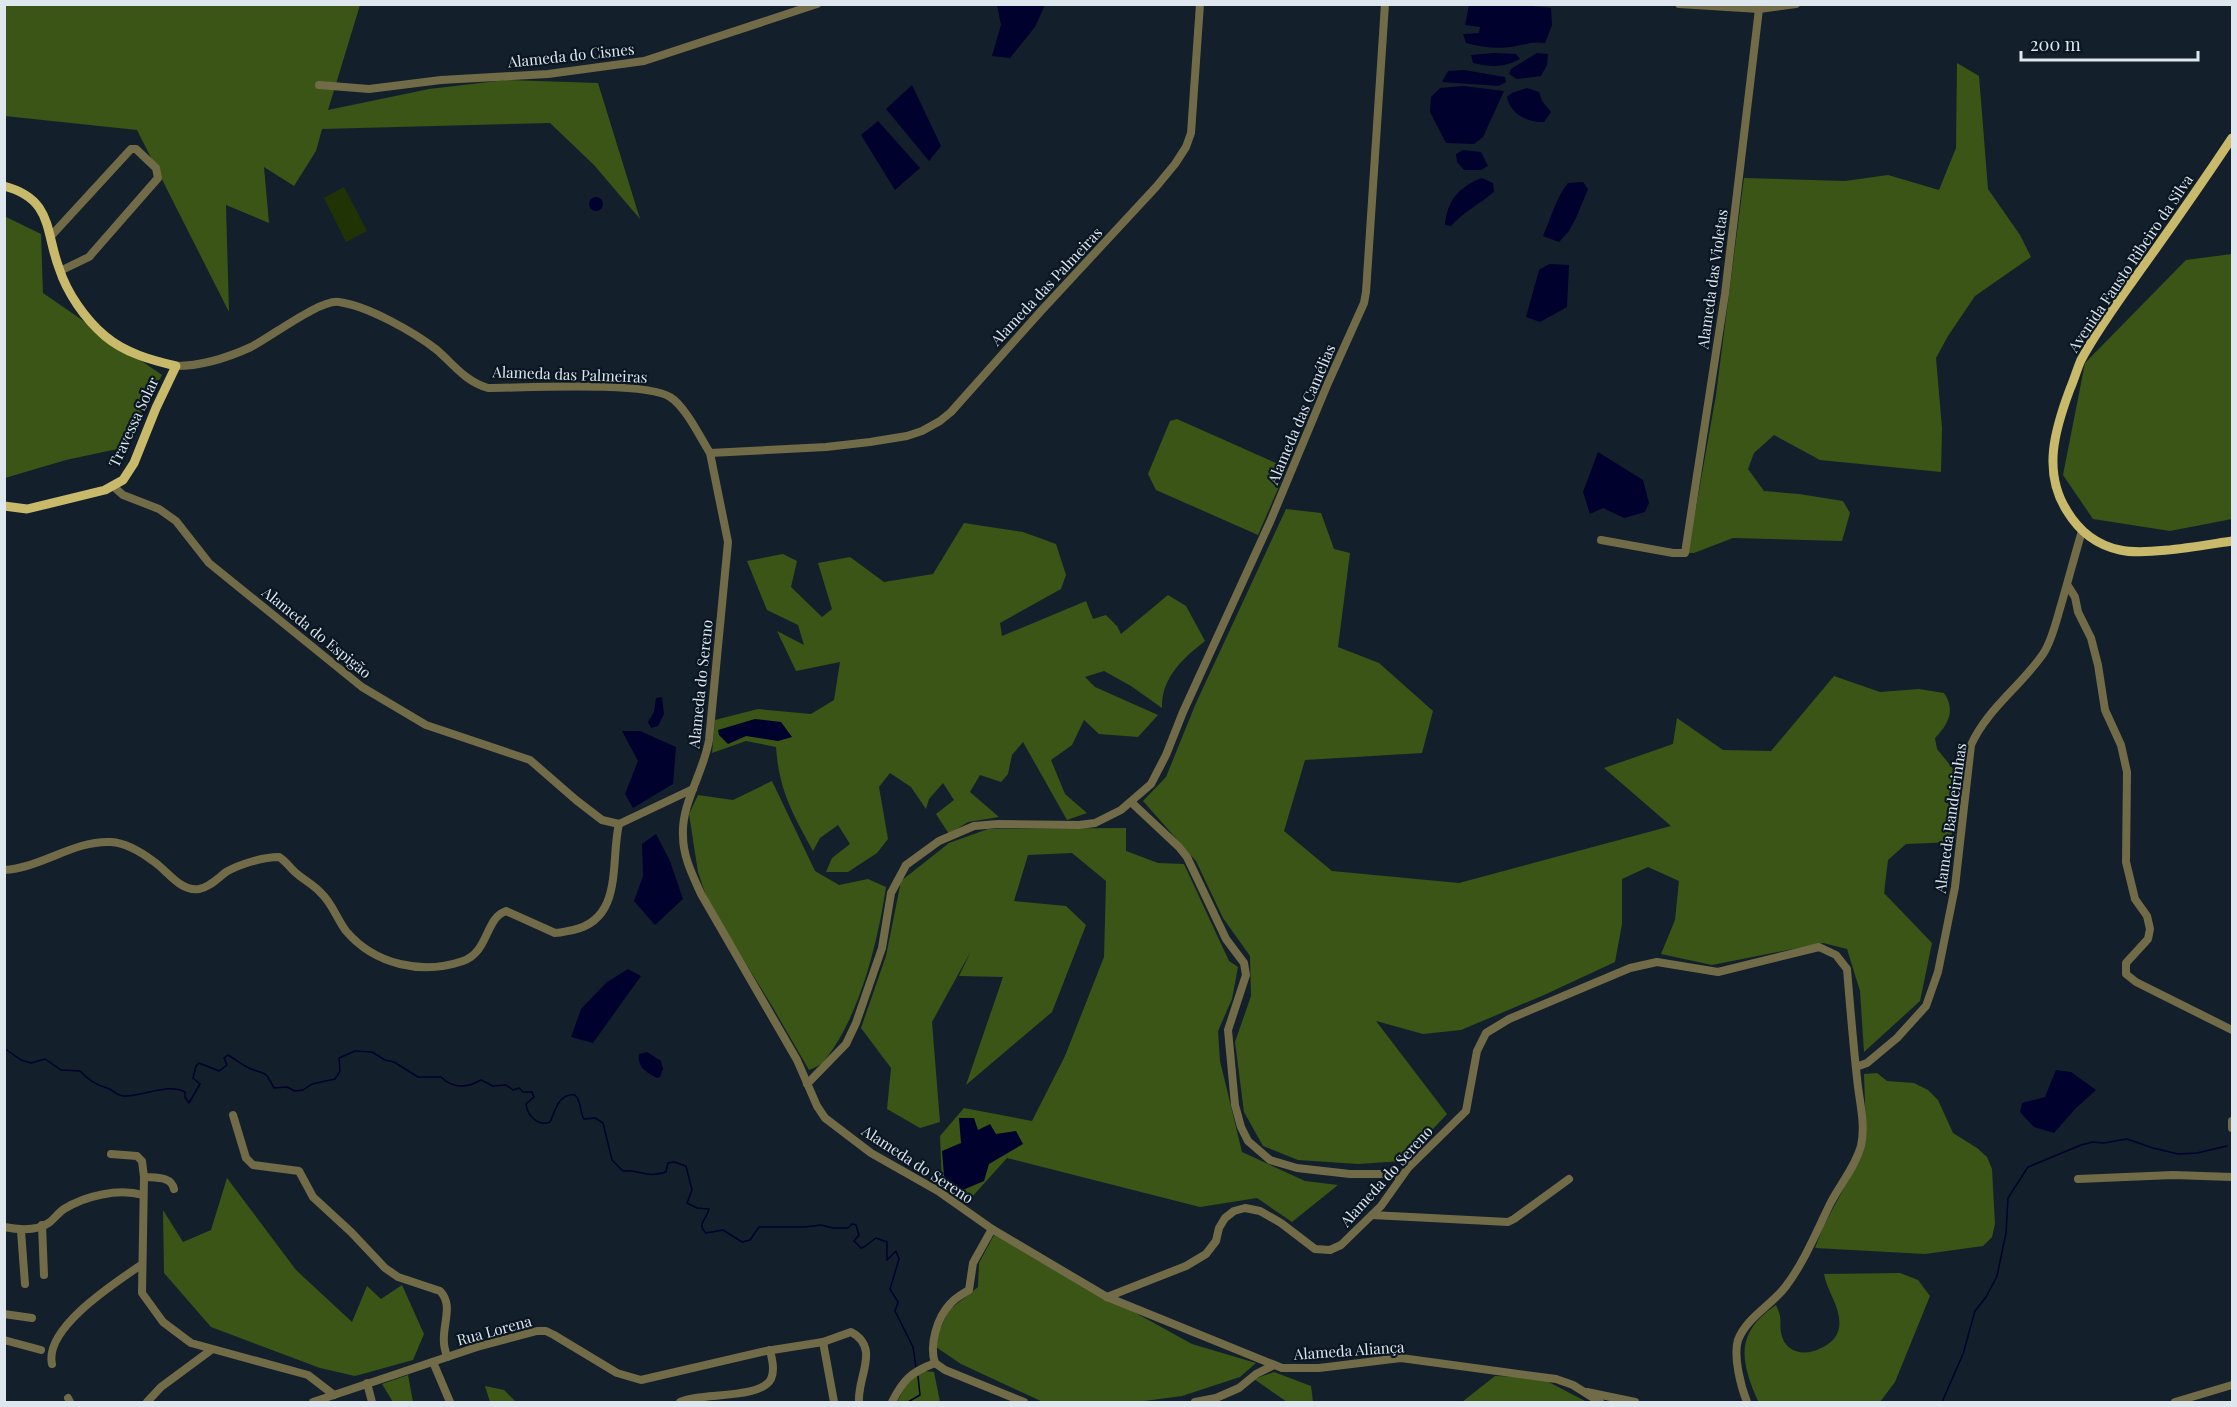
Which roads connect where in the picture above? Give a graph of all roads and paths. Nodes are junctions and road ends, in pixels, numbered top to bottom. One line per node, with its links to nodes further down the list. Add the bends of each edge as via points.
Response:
1 (817, 4): 7 (street, Alameda do Cisnes, via 644,61 548,74 369,88)
2 (1200, 4): 13 (street, Alameda das Palmeiras, via 1191,133 1180,155 1135,211 951,412 922,431 894,439)
3 (1385, 4): 21 (street, Alameda das Camélias, via 1366,292 1361,312 1160,769)
4 (1679, 4): 6 (street)
5 (1797, 4): 6 (street)
6 (1759, 9): 17 (street, Alameda das Violetas, via 1725,294 1685,553)
7 (319, 85)
8 (2232, 138): 16 (main road, Avenida Fausto Ribeiro da Silva, via 2081,360 2059,418 2052,470 2063,506)
9 (4, 186): 10 (main road, Alameda das Palmeiras, via 19,191 38,206 47,219)
10 (51, 236): 11 (main road, Alameda das Palmeiras); 11 (street, via 131,149 136,149 156,168 158,178 89,257)
11 (60, 272): 12 (main road, Alameda das Palmeiras, via 80,307 105,336 139,355)
12 (176, 366): 13 (street, Alameda das Palmeiras, via 209,363 251,347 320,306 336,301 360,307 401,327 480,386 614,388 663,393 676,402); 14 (main road, Travessa Solar, via 134,462)
13 (710, 453): 20 (street, Alameda do Sereno, via 728,542 709,740)
14 (114, 487): 15 (main road, via 27,509); 22 (street, Alameda do Espigão, via 176,521 209,563 362,687 426,725 530,760 595,815)
15 (4, 506)
16 (2082, 531): 18 (main road, Avenida Fausto Ribeiro da Silva, via 2121,551); 19 (street, Alameda Bandeirinhas)
17 (1601, 540)
18 (2232, 541)
19 (2068, 586): 24 (street, via 2091,638 2105,710 2121,745 2127,772 2126,862 2134,899 2147,916 2150,929 2148,939 2126,963 2126,974); 25 (street, Alameda Bandeirinhas, via 2044,652 1987,717 1971,745 1955,887 1938,972 1926,1006 1897,1038 1867,1063)
20 (693, 789): 22 (street); 26 (street, Alameda do Sereno, via 683,828 689,867)
21 (1131, 802): 26 (street, Alameda das Camélias, via 1095,823 974,826 939,841 906,865 891,893 882,948 856,1023 846,1044); 31 (street, via 1187,857 1226,939 1244,963 1246,975 1228,1030 1235,1105 1248,1141 1270,1160 1297,1168)
22 (619, 824): 23 (street, via 609,902 589,925 555,933 506,911 496,916 484,944 471,957 424,968 375,955 345,930 321,893 279,857 232,870 198,890 182,884 132,847 111,842 90,844)
23 (4, 870)
24 (2232, 1030)
25 (1856, 1067): 31 (street, Alameda do Sereno, via 1846,969 1836,955 1819,947 1718,972 1657,962 1630,968 1509,1019 1486,1033 1477,1051 1466,1111); 75 (street, Alameda do Sereno, via 1863,1115 1861,1145 1795,1273 1739,1339 1739,1379)
26 (807, 1084): 41 (street, Alameda do Sereno, via 825,1118 836,1127)
27 (233, 1115): 54 (street, via 246,1158 253,1165 299,1171 313,1197 385,1268 398,1277 440,1290 447,1303)
28 (2232, 1121): 29 (street)
29 (2232, 1128)
30 (111, 1154): 33 (street, via 140,1158)
31 (1401, 1177): 38 (street, Alameda do Sereno)
32 (2232, 1177): 35 (street)
33 (144, 1178): 36 (street, via 168,1179); 37 (street)
34 (1569, 1179): 38 (street, via 1508,1222)
35 (2078, 1179)
36 (174, 1190)
37 (143, 1195): 39 (street, via 125,1192 81,1200); 43 (street)
38 (1372, 1215): 46 (street, Alameda do Sereno, via 1341,1245 1330,1250 1315,1249 1260,1211 1234,1211 1225,1218 1206,1254 1186,1266)
39 (42, 1225): 42 (street); 44 (street)
40 (4, 1227): 42 (street)
41 (992, 1229): 46 (street, Alameda do Sereno); 56 (street, via 973,1263 969,1290 949,1305 940,1319 932,1353)
42 (21, 1231): 45 (street)
43 (141, 1265): 52 (street, via 142,1293 158,1316 190,1343); 57 (street, via 100,1294 65,1326 50,1356)
44 (44, 1275)
45 (26, 1284)
46 (1107, 1297): 58 (street, Alameda Aliança)
47 (4, 1314): 48 (street)
48 (32, 1318)
49 (4, 1340): 51 (street)
50 (823, 1342): 53 (street, Rua Lorena); 68 (street); 69 (street, Rua Lorena, via 854,1334 863,1340 866,1363)
51 (41, 1350)
52 (212, 1350): 62 (street, via 308,1375); 63 (street)
53 (770, 1350): 54 (street, Rua Lorena, via 641,1380 617,1373 546,1331 516,1335); 67 (street, via 773,1367 771,1379 765,1385)
54 (447, 1357): 55 (street, Rua Lorena)
55 (433, 1362): 59 (street, Rua Lorena); 66 (street)
56 (935, 1363): 70 (street, via 906,1379); 71 (street)
57 (52, 1364)
58 (1274, 1365): 61 (street, Alameda Aliança, via 1310,1368 1401,1358 1534,1375); 72 (street, via 1239,1388)
59 (368, 1383): 62 (street, Rua Lorena); 65 (street)
60 (2232, 1385): 76 (street)
61 (1583, 1391): 73 (street, Alameda Aliança); 74 (street)
62 (334, 1395): 64 (street, Rua Lorena)
63 (147, 1402)
64 (313, 1402)
65 (372, 1402)
66 (450, 1402)
67 (680, 1402)
68 (834, 1402)
69 (860, 1402)
70 (892, 1402)
71 (1024, 1402)
72 (1195, 1402)
73 (1600, 1402)
74 (1635, 1402)
75 (1748, 1402)
76 (2175, 1402)

